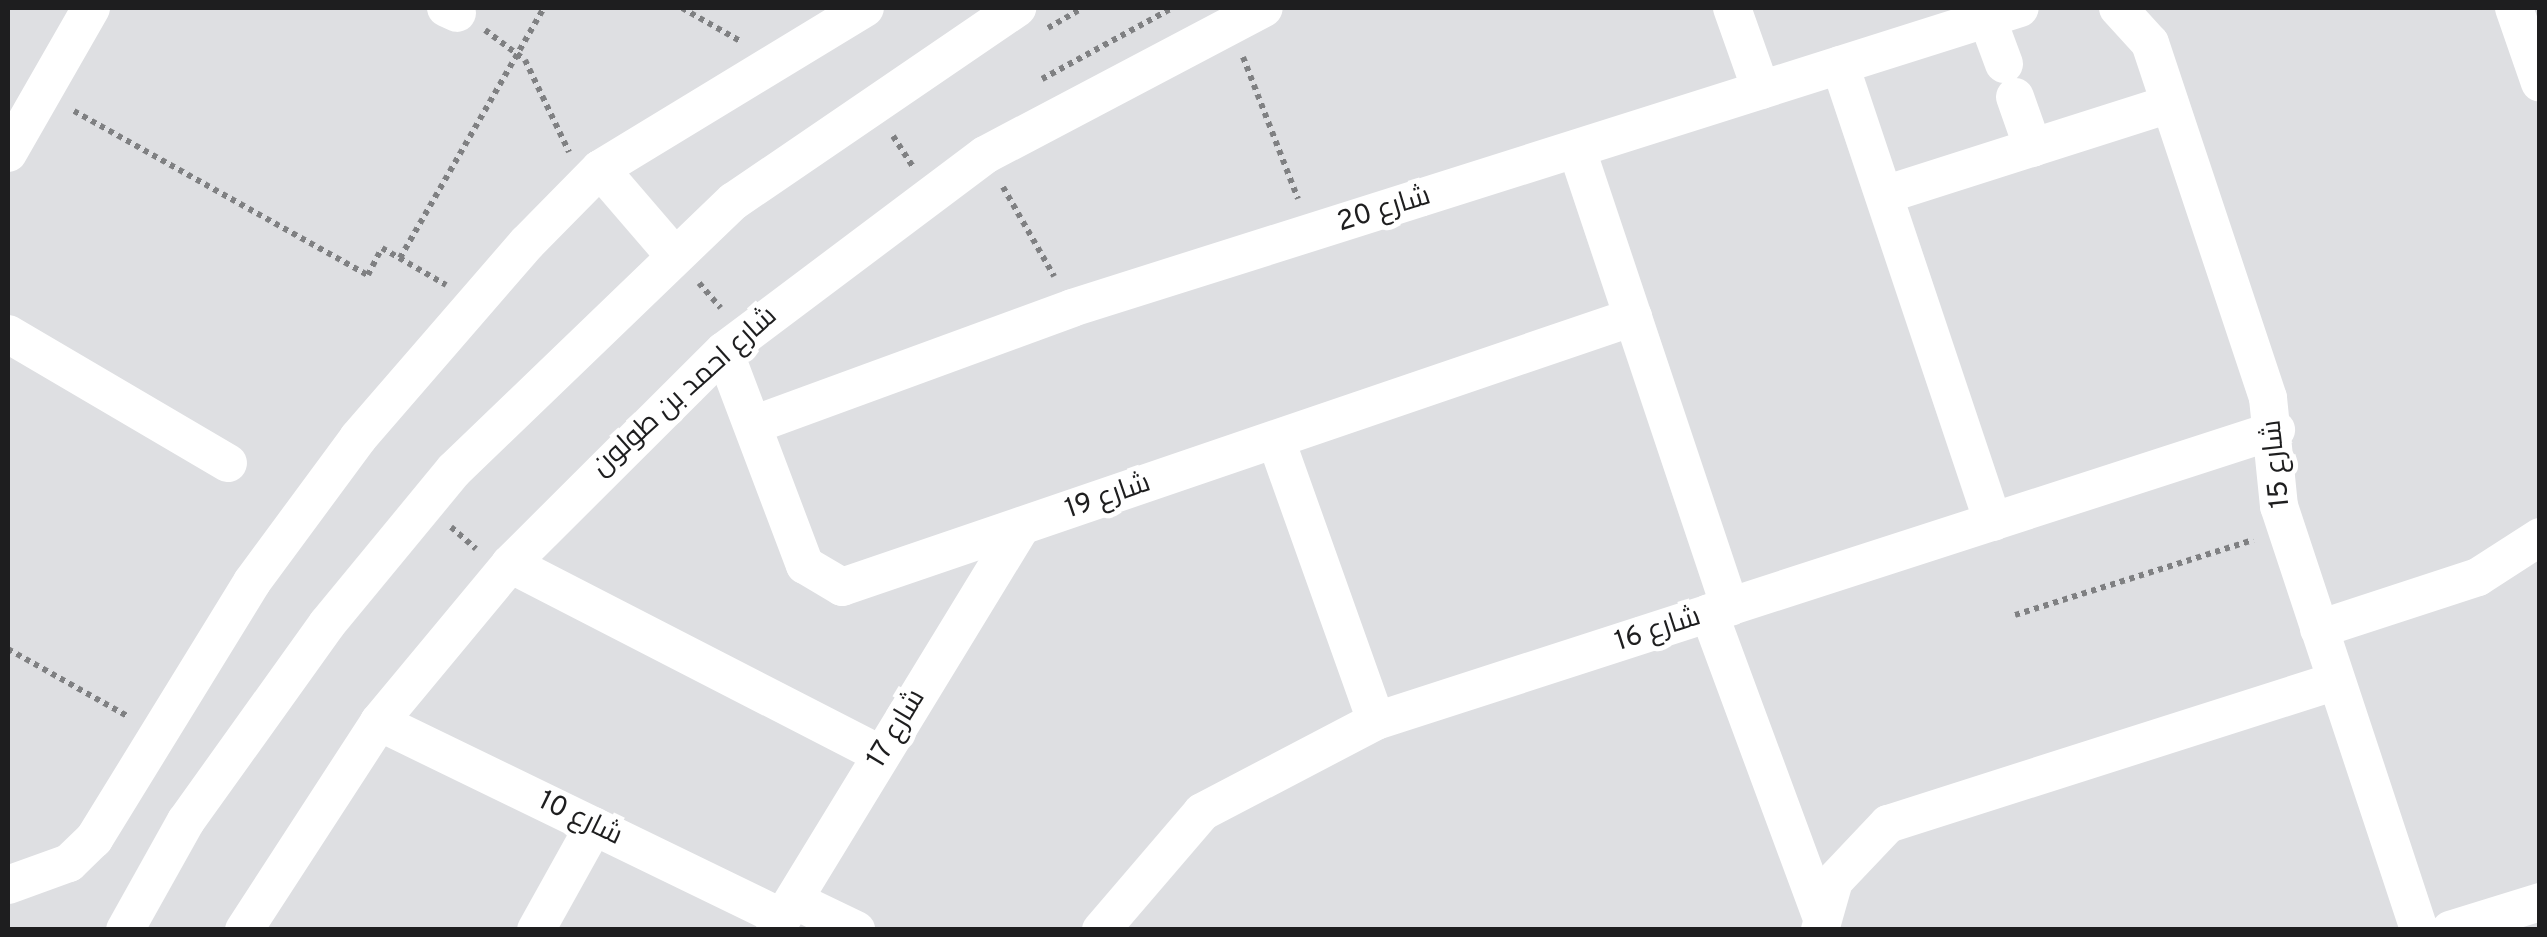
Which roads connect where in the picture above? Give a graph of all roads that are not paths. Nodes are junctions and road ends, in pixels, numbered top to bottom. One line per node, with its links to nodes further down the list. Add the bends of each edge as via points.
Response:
1 (91, 8): 15 (street)
2 (865, 8): 16 (street)
3 (1732, 8): 11 (street)
4 (2118, 8): 12 (street, شارع 15, via 2150,44)
5 (2514, 8): 10 (street)
6 (2004, 13): 9 (street, شارع 20); 13 (street, via 2010,80)
7 (1247, 16): 21 (street, شارع احمد بن طولون, via 985,155)
8 (1024, 23): 18 (street, via 890,86)
9 (1840, 65): 11 (street, شارع 20); 17 (street)
10 (2540, 83)
11 (1761, 90): 14 (street, شارع 20)
12 (2170, 104): 13 (street); 23 (street, شارع 15)
13 (2033, 148): 17 (street)
14 (1577, 150): 19 (street); 22 (street, شارع 20, via 1072,308)
15 (8, 154)
16 (592, 177): 18 (street); 37 (street, via 472,302 252,582 94,839 69,864)
17 (1884, 196): 26 (street)
18 (688, 271): 41 (street, via 442,519 186,821)
19 (1633, 317): 24 (street, شارع 19); 30 (street)
20 (8, 334): 25 (street)
21 (735, 342): 22 (street, شارع 19); 29 (street, شارع احمد بن طولون)
22 (752, 426): 27 (street, شارع 19, via 805,565 830,586)
23 (2276, 430): 26 (street, شارع 16); 31 (street, شارع 15, via 2286,530)
24 (1276, 440): 27 (street, شارع 19); 33 (street)
25 (228, 463)
26 (1993, 522): 30 (street, شارع 16)
27 (1021, 527): 35 (street, شارع 17)
28 (2540, 538): 31 (street, via 2478,577)
29 (506, 568): 34 (street, شارع احمد بن طولون); 35 (street)
30 (1720, 610): 33 (street, شارع 16); 40 (street)
31 (2318, 629): 32 (street, شارع 15)
32 (2336, 681): 40 (street, via 1888,824 1834,882); 46 (street, شارع 15)
33 (1376, 721): 45 (street, شارع 16, via 1202,812)
34 (379, 722): 36 (street, شارع 10); 42 (street, شارع احمد بن طولون)
35 (880, 755): 39 (street, شارع 17)
36 (594, 826): 39 (street, شارع 10); 43 (street)
37 (8, 885)
38 (2540, 902): 47 (street)
39 (784, 916): 44 (street, شارع 10)
40 (1821, 924)
41 (125, 930)
42 (244, 930)
43 (536, 930)
44 (856, 930)
45 (1101, 930)
46 (2418, 930)
47 (2450, 930)

